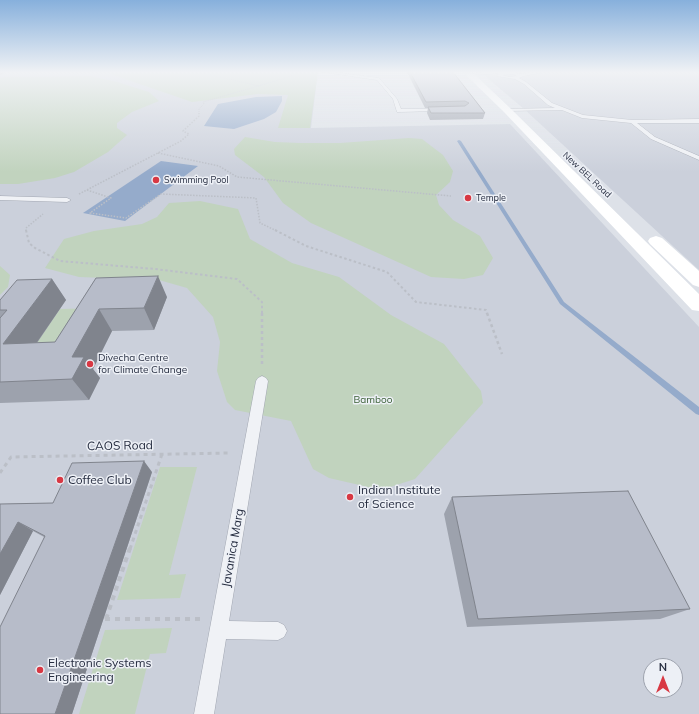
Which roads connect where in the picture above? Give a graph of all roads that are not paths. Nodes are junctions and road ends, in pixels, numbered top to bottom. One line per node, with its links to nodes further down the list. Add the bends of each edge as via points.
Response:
1 (397, 105): 5 (lane, via 399,111)
2 (507, 105): 6 (main road, New BEL Road)
3 (554, 105): 4 (lane)
4 (563, 108): 6 (lane); 8 (lane, via 582,116)
5 (450, 110)
6 (512, 110): 12 (main road, New BEL Road); 15 (main road)
7 (699, 121): 8 (lane)
8 (632, 122): 9 (lane, via 653,138)
9 (699, 158)
10 (0, 198): 11 (lane)
11 (68, 200)
12 (620, 206)
13 (648, 233): 14 (main road)
14 (699, 281)
15 (699, 305)
16 (262, 381): 17 (lane, Javanica Marg)
17 (219, 624): 18 (lane); 19 (lane, Javanica Marg)
18 (278, 631)
19 (204, 714)

